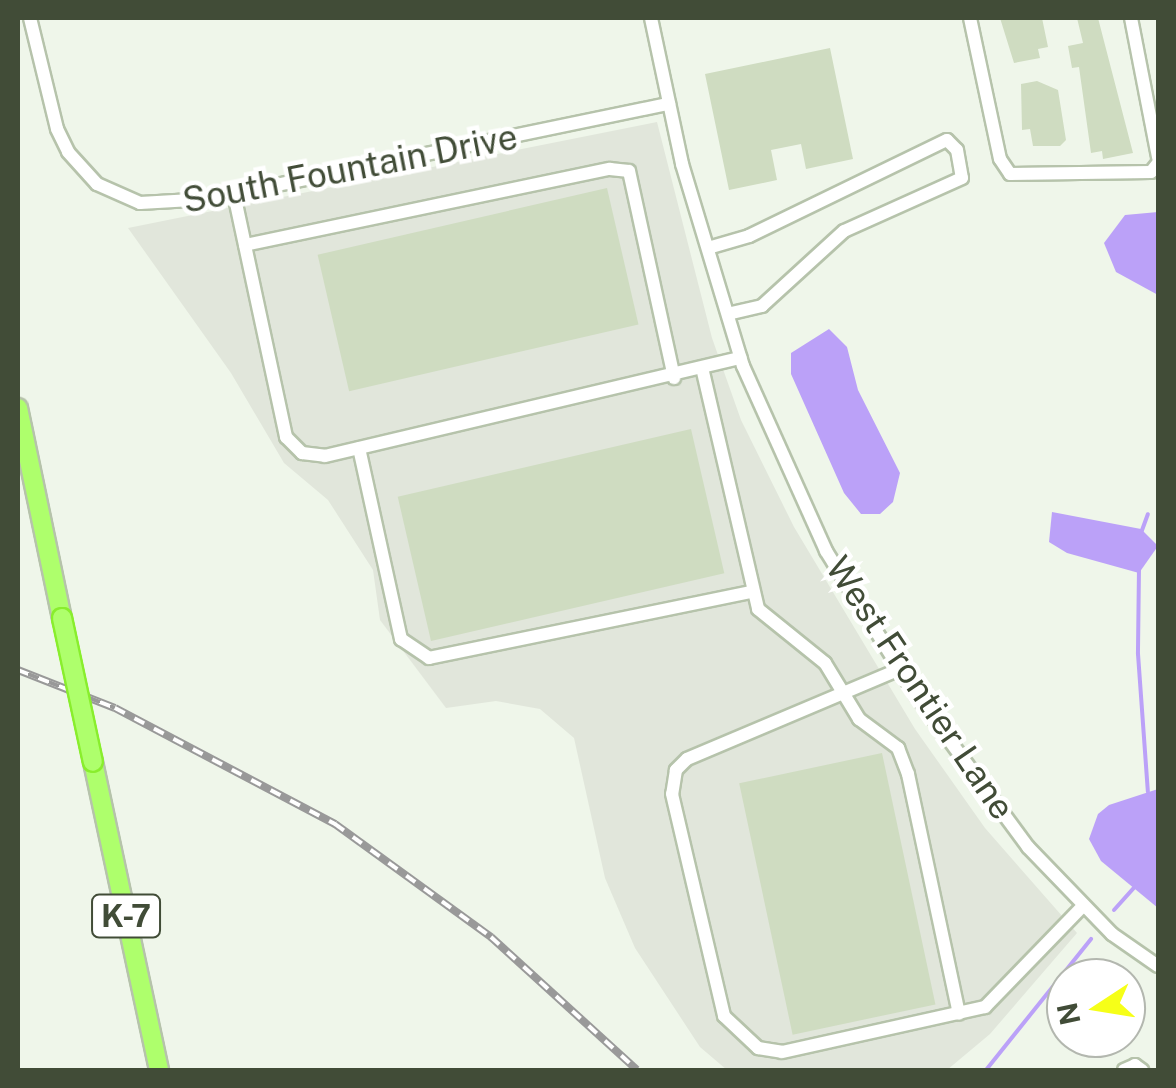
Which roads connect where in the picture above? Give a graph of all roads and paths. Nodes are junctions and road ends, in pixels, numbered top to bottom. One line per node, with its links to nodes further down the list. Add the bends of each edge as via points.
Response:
1 (30, 18): 7 (street, South Fountain Drive, via 56,130 97,184 140,203 170,206)
2 (651, 18): 5 (street, West Frontier Lane)
3 (970, 18): 6 (street, via 1000,158 1010,174 1150,172)
4 (1131, 18): 6 (street)
5 (669, 104): 7 (street, South Fountain Drive); 9 (street, West Frontier Lane)
6 (1158, 160)
7 (234, 194): 8 (street)
8 (244, 245): 13 (street, via 610,168 628,171); 15 (street, via 286,437 302,452)
9 (708, 248): 10 (street, West Frontier Lane); 10 (street, via 750,236 947,140 957,150 962,178 844,231 762,306)
10 (728, 314): 11 (street, West Frontier Lane)
11 (741, 358): 12 (street); 17 (street, West Frontier Lane, via 826,551)
12 (703, 372): 13 (street); 16 (street)
13 (674, 378): 15 (street)
14 (18, 408): 22 (highway, K-7, bridge)
15 (358, 448): 16 (street, via 402,639 429,658)
16 (750, 592): 18 (street, via 758,609 825,663)
17 (900, 669): 18 (street); 19 (street, West Frontier Lane, via 1002,813)
18 (845, 696): 21 (street, via 859,719 898,748 908,774); 21 (street, via 688,759 676,770 672,794 724,1016 758,1048 782,1052)
19 (1082, 907): 20 (street, West Frontier Lane); 21 (street, via 986,1007)
20 (1158, 966)
21 (958, 1014)
22 (159, 1070)
23 (1124, 1070): 24 (street, via 1135,1064)
24 (1142, 1070)

